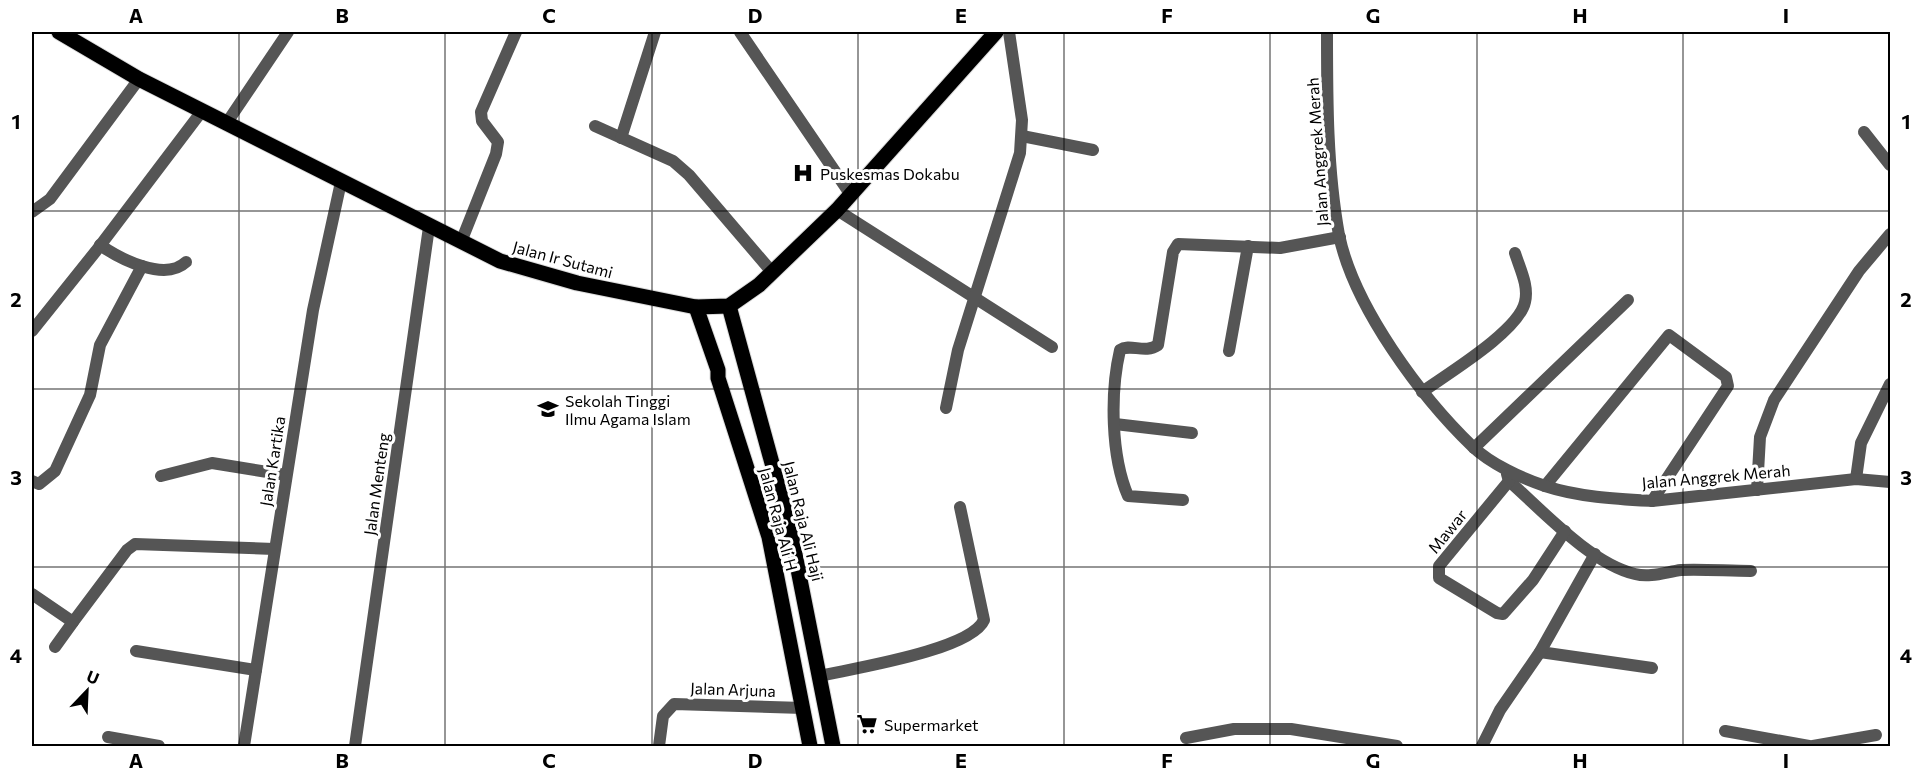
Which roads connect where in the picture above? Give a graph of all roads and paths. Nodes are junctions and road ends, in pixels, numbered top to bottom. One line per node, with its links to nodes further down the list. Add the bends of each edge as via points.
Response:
1 (59, 32): 9 (main road, Jalan Ir Sutami)
2 (288, 32): 11 (street)
3 (516, 32): 25 (street, via 481,112 482,121 498,142)
4 (655, 32): 15 (street)
5 (740, 32): 19 (street)
6 (996, 32): 19 (main road)
7 (1009, 32): 14 (street)
8 (1327, 32): 24 (street, Jalan Anggrek Merah, via 1332,185)
9 (139, 79): 10 (main road, Jalan Ir Sutami); 21 (street, via 50,199)
10 (202, 111): 11 (main road, Jalan Ir Sutami); 26 (street)
11 (226, 124): 18 (main road, Jalan Ir Sutami)
12 (595, 126): 15 (street)
13 (1864, 132): 17 (street)
14 (1022, 136): 16 (street); 32 (street)
15 (621, 138): 31 (street, via 673,161 689,175)
16 (1093, 150)
17 (1890, 165)
18 (341, 182): 22 (main road, Jalan Ir Sutami); 46 (street, Jalan Kartika, via 313,310)
19 (851, 195): 20 (main road)
20 (837, 210): 31 (main road); 32 (street)
21 (32, 212)
22 (429, 227): 25 (main road, Jalan Ir Sutami); 77 (street, Jalan Menteng)
23 (1890, 234): 53 (street, via 1859,271 1774,400 1760,437)
24 (1340, 237): 27 (street, via 1280,248); 40 (street, Jalan Anggrek Merah, via 1363,300)
25 (461, 242): 35 (main road, Jalan Ir Sutami, via 500,261 577,284)
26 (100, 245): 30 (street, via 124,261); 36 (street)
27 (1248, 246): 38 (street); 42 (street, via 1178,244 1173,252 1158,345 1152,349 1120,350 1113,409)
28 (1515, 253): 40 (street, via 1527,290 1522,313 1493,342)
29 (186, 262): 30 (street, via 174,268)
30 (142, 266): 49 (street, via 99,345 90,395 55,471 39,484)
31 (772, 272): 34 (main road)
32 (975, 297): 37 (street); 41 (street, via 958,350)
33 (1628, 300): 44 (street)
34 (729, 306): 35 (main road, Jalan Ir Sutami); 68 (main road, Jalan Raja Ali Haji, via 790,529)
35 (696, 307): 69 (main road, Jalan Raja Ali H, via 769,537)
36 (32, 331)
37 (1052, 347)
38 (1228, 351)
39 (1890, 384): 48 (street, via 1861,443)
40 (1422, 392): 44 (street, Jalan Anggrek Merah)
41 (946, 408)
42 (1115, 424): 43 (street); 54 (street, via 1121,479 1128,496)
43 (1192, 434)
44 (1474, 448): 45 (street, Jalan Anggrek Merah)
45 (1505, 468): 50 (street); 52 (street, Jalan Anggrek Merah)
46 (286, 475): 47 (street, via 212,463); 58 (street, Jalan Kartika)
47 (161, 476)
48 (1856, 479): 51 (street, Jalan Anggrek Merah); 53 (street, Jalan Anggrek Merah)
49 (32, 481)
50 (1509, 481): 57 (street); 57 (street, Mawar, via 1439,566 1439,578 1503,614 1533,580)
51 (1890, 482)
52 (1545, 486): 55 (street, Jalan Anggrek Merah, via 1580,494); 55 (street, via 1669,335 1726,377 1728,386)
53 (1757, 490): 55 (street, Jalan Anggrek Merah)
54 (1183, 500)
55 (1652, 501)
56 (960, 507): 68 (street, via 984,620 980,630 949,646)
57 (1565, 531): 59 (street)
58 (274, 549): 62 (street, via 135,544); 67 (street, Jalan Kartika)
59 (1595, 554): 60 (street, via 1637,574); 65 (street)
60 (1751, 571)
61 (32, 594): 62 (street)
62 (73, 622): 63 (street)
63 (55, 647)
64 (136, 651): 67 (street)
65 (1540, 652): 66 (street); 82 (street, via 1500,710)
66 (1652, 668)
67 (256, 670): 76 (street, Jalan Kartika)
68 (820, 676): 80 (main road, Jalan Raja Ali Haji)
69 (803, 708): 78 (street, Jalan Arjuna, via 674,704 663,716); 79 (main road, Jalan Raja Ali H)
70 (1725, 731): 83 (street)
71 (1876, 735): 84 (street)
72 (108, 737): 75 (street)
73 (1186, 738): 74 (street, via 1246,729 1291,729)
74 (1338, 742): 81 (street)
75 (159, 747)
76 (244, 747)
77 (355, 747)
78 (659, 747)
79 (810, 747)
80 (833, 747)
81 (1397, 747)
82 (1482, 747)
83 (1809, 747)
84 (1814, 747)

